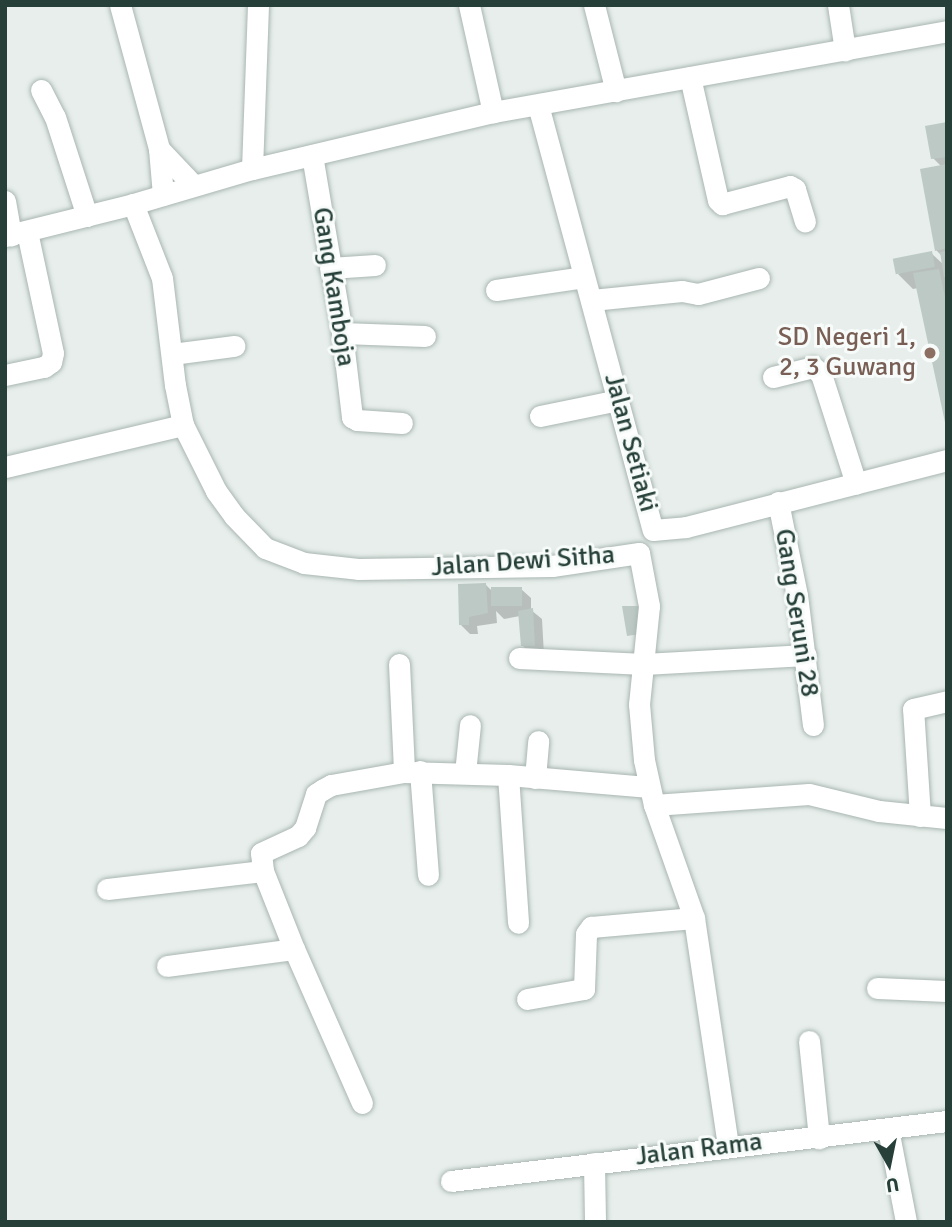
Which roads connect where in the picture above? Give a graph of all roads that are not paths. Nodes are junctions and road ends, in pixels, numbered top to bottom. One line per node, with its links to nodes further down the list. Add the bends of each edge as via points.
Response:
1 (120, 5): 13 (street)
2 (258, 5): 15 (street)
3 (468, 5): 12 (street)
4 (594, 5): 10 (street)
5 (838, 5): 7 (street)
6 (947, 32): 7 (street)
7 (845, 50): 8 (street)
8 (690, 78): 10 (street); 21 (street, via 718,200 722,204 790,186)
9 (41, 90): 20 (street, via 55,117)
10 (616, 91): 11 (street)
11 (538, 105): 12 (street); 25 (street, Jalan Setiaki)
12 (493, 112): 14 (street)
13 (159, 149): 16 (street); 17 (street)
14 (312, 155): 15 (street); 24 (street, Gang Kamboja)
15 (253, 169): 16 (street)
16 (193, 185): 17 (street)
17 (163, 195): 19 (street)
18 (5, 201): 22 (street)
19 (133, 204): 20 (street); 32 (street, Jalan Dewi Sitha, via 162,278)
20 (87, 216): 22 (street)
21 (805, 222)
22 (14, 234): 33 (street, via 53,354 44,367)
23 (375, 265): 24 (street)
24 (330, 268): 29 (street, Gang Kamboja)
25 (584, 277): 27 (street); 28 (street, Jalan Setiaki)
26 (759, 278): 28 (street, via 698,293)
27 (496, 290)
28 (592, 300): 35 (street, Jalan Setiaki)
29 (342, 333): 30 (street); 37 (street, Gang Kamboja, via 354,419)
30 (425, 336)
31 (234, 346): 32 (street)
32 (172, 354): 38 (street, Jalan Dewi Sitha)
33 (5, 375)
34 (773, 377): 41 (street, via 813,367 821,374)
35 (618, 400): 36 (street); 43 (street, Jalan Setiaki)
36 (540, 416)
37 (402, 423)
38 (183, 425): 40 (street); 44 (street, Jalan Dewi Sitha, via 234,516 265,548 304,563 358,569 477,569 552,566)
39 (944, 466): 41 (street, Jalan Setiaki)
40 (5, 467)
41 (856, 484): 42 (street, Jalan Setiaki)
42 (778, 502): 43 (street, Jalan Setiaki, via 686,527); 45 (street, Gang Seruni 28)
43 (653, 530): 44 (street)
44 (639, 553): 48 (street, Jalan Dewi Sitha, via 649,606)
45 (806, 655): 48 (street); 51 (street, Gang Seruni 28)
46 (519, 659): 48 (street)
47 (400, 664): 53 (street)
48 (644, 664): 57 (street, Jalan Dewi Sitha, via 640,724)
49 (947, 701): 58 (street, via 913,709)
50 (470, 725): 54 (street)
51 (813, 726)
52 (538, 741): 56 (street)
53 (412, 771): 54 (street); 60 (street, via 331,785 317,793 298,836 261,853); 61 (street)
54 (465, 773): 55 (street)
55 (508, 775): 56 (street); 64 (street)
56 (535, 778): 57 (street)
57 (652, 796): 58 (street, via 809,794); 63 (street, Jalan Dewi Sitha)
58 (919, 816): 59 (street)
59 (947, 818)
60 (264, 871): 62 (street); 65 (street)
61 (428, 875)
62 (107, 889)
63 (694, 918): 69 (street, via 591,927 586,934 584,989); 75 (street, Jalan Dewi Sitha)
64 (518, 923)
65 (294, 949): 66 (street); 71 (street)
66 (167, 966)
67 (877, 988): 68 (street)
68 (947, 991)
69 (527, 999)
70 (809, 1041): 74 (street)
71 (362, 1103)
72 (947, 1121): 73 (street, Jalan Rama)
73 (888, 1129): 74 (street, Jalan Rama); 79 (street)
74 (819, 1138): 75 (street, Jalan Rama)
75 (728, 1146): 76 (street, Jalan Rama)
76 (594, 1163): 77 (street, Jalan Rama); 78 (street)
77 (451, 1181)
78 (595, 1222)
79 (906, 1222)

